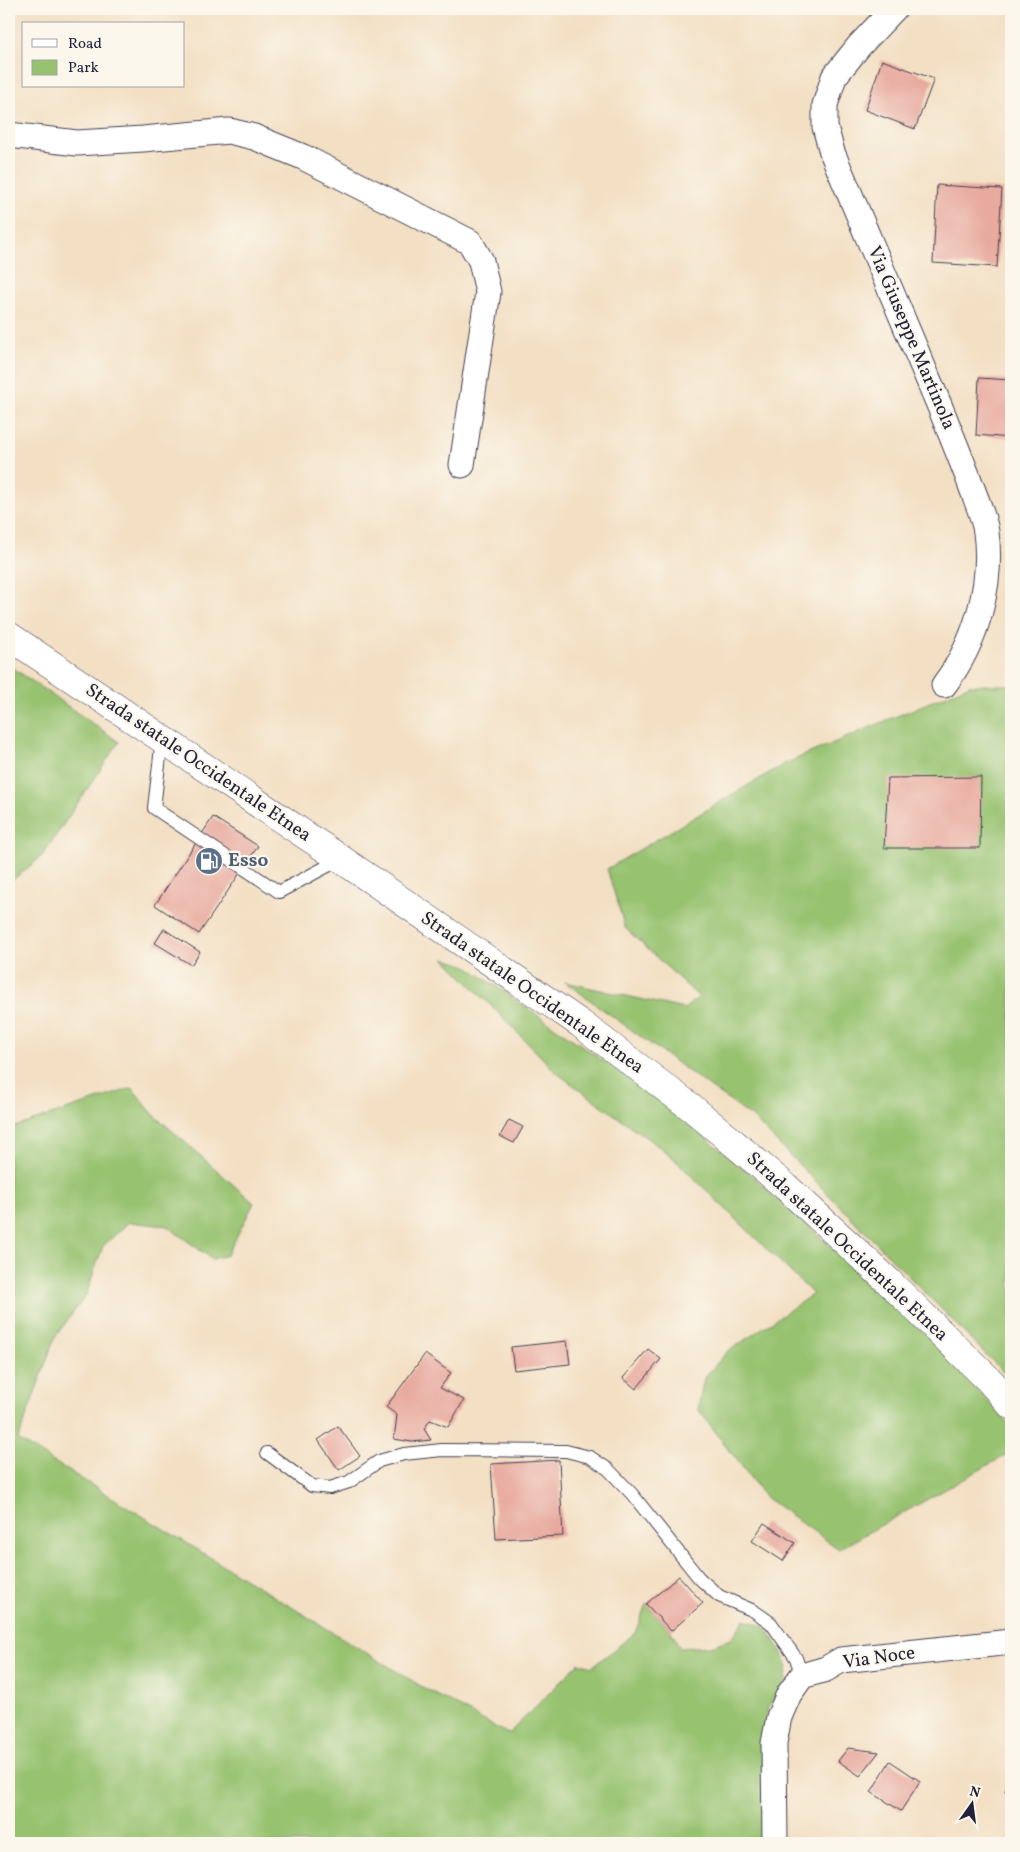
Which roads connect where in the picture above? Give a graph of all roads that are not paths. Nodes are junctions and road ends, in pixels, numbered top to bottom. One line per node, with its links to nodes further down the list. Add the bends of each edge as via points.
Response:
1 (894, 9): 5 (street, Via Giuseppe Martinola, via 858,46 834,77 825,105 825,127 832,152 960,456 986,530 986,582 980,608 969,645)
2 (9, 135): 3 (street, via 77,143 229,131 254,137 303,157 470,242 481,261 488,292)
3 (462, 465)
4 (9, 636): 6 (main road, Strada statale Occidentale Etnea)
5 (944, 685)
6 (162, 739): 7 (main road, Strada statale Occidentale Etnea); 7 (lane, via 154,808 279,892)
7 (341, 859): 8 (main road, Strada statale Occidentale Etnea, via 581,1024 692,1108 786,1187 888,1281)
8 (1011, 1404)
9 (266, 1453): 11 (lane, via 312,1486 330,1488 349,1482 379,1462 404,1454 442,1450 566,1451 590,1457 608,1469 632,1494 719,1596 754,1611 771,1623 796,1658)
10 (1011, 1642): 11 (street, Via Noce, via 842,1660)
11 (802, 1676): 12 (street, via 778,1718 774,1743)
12 (775, 1843)

